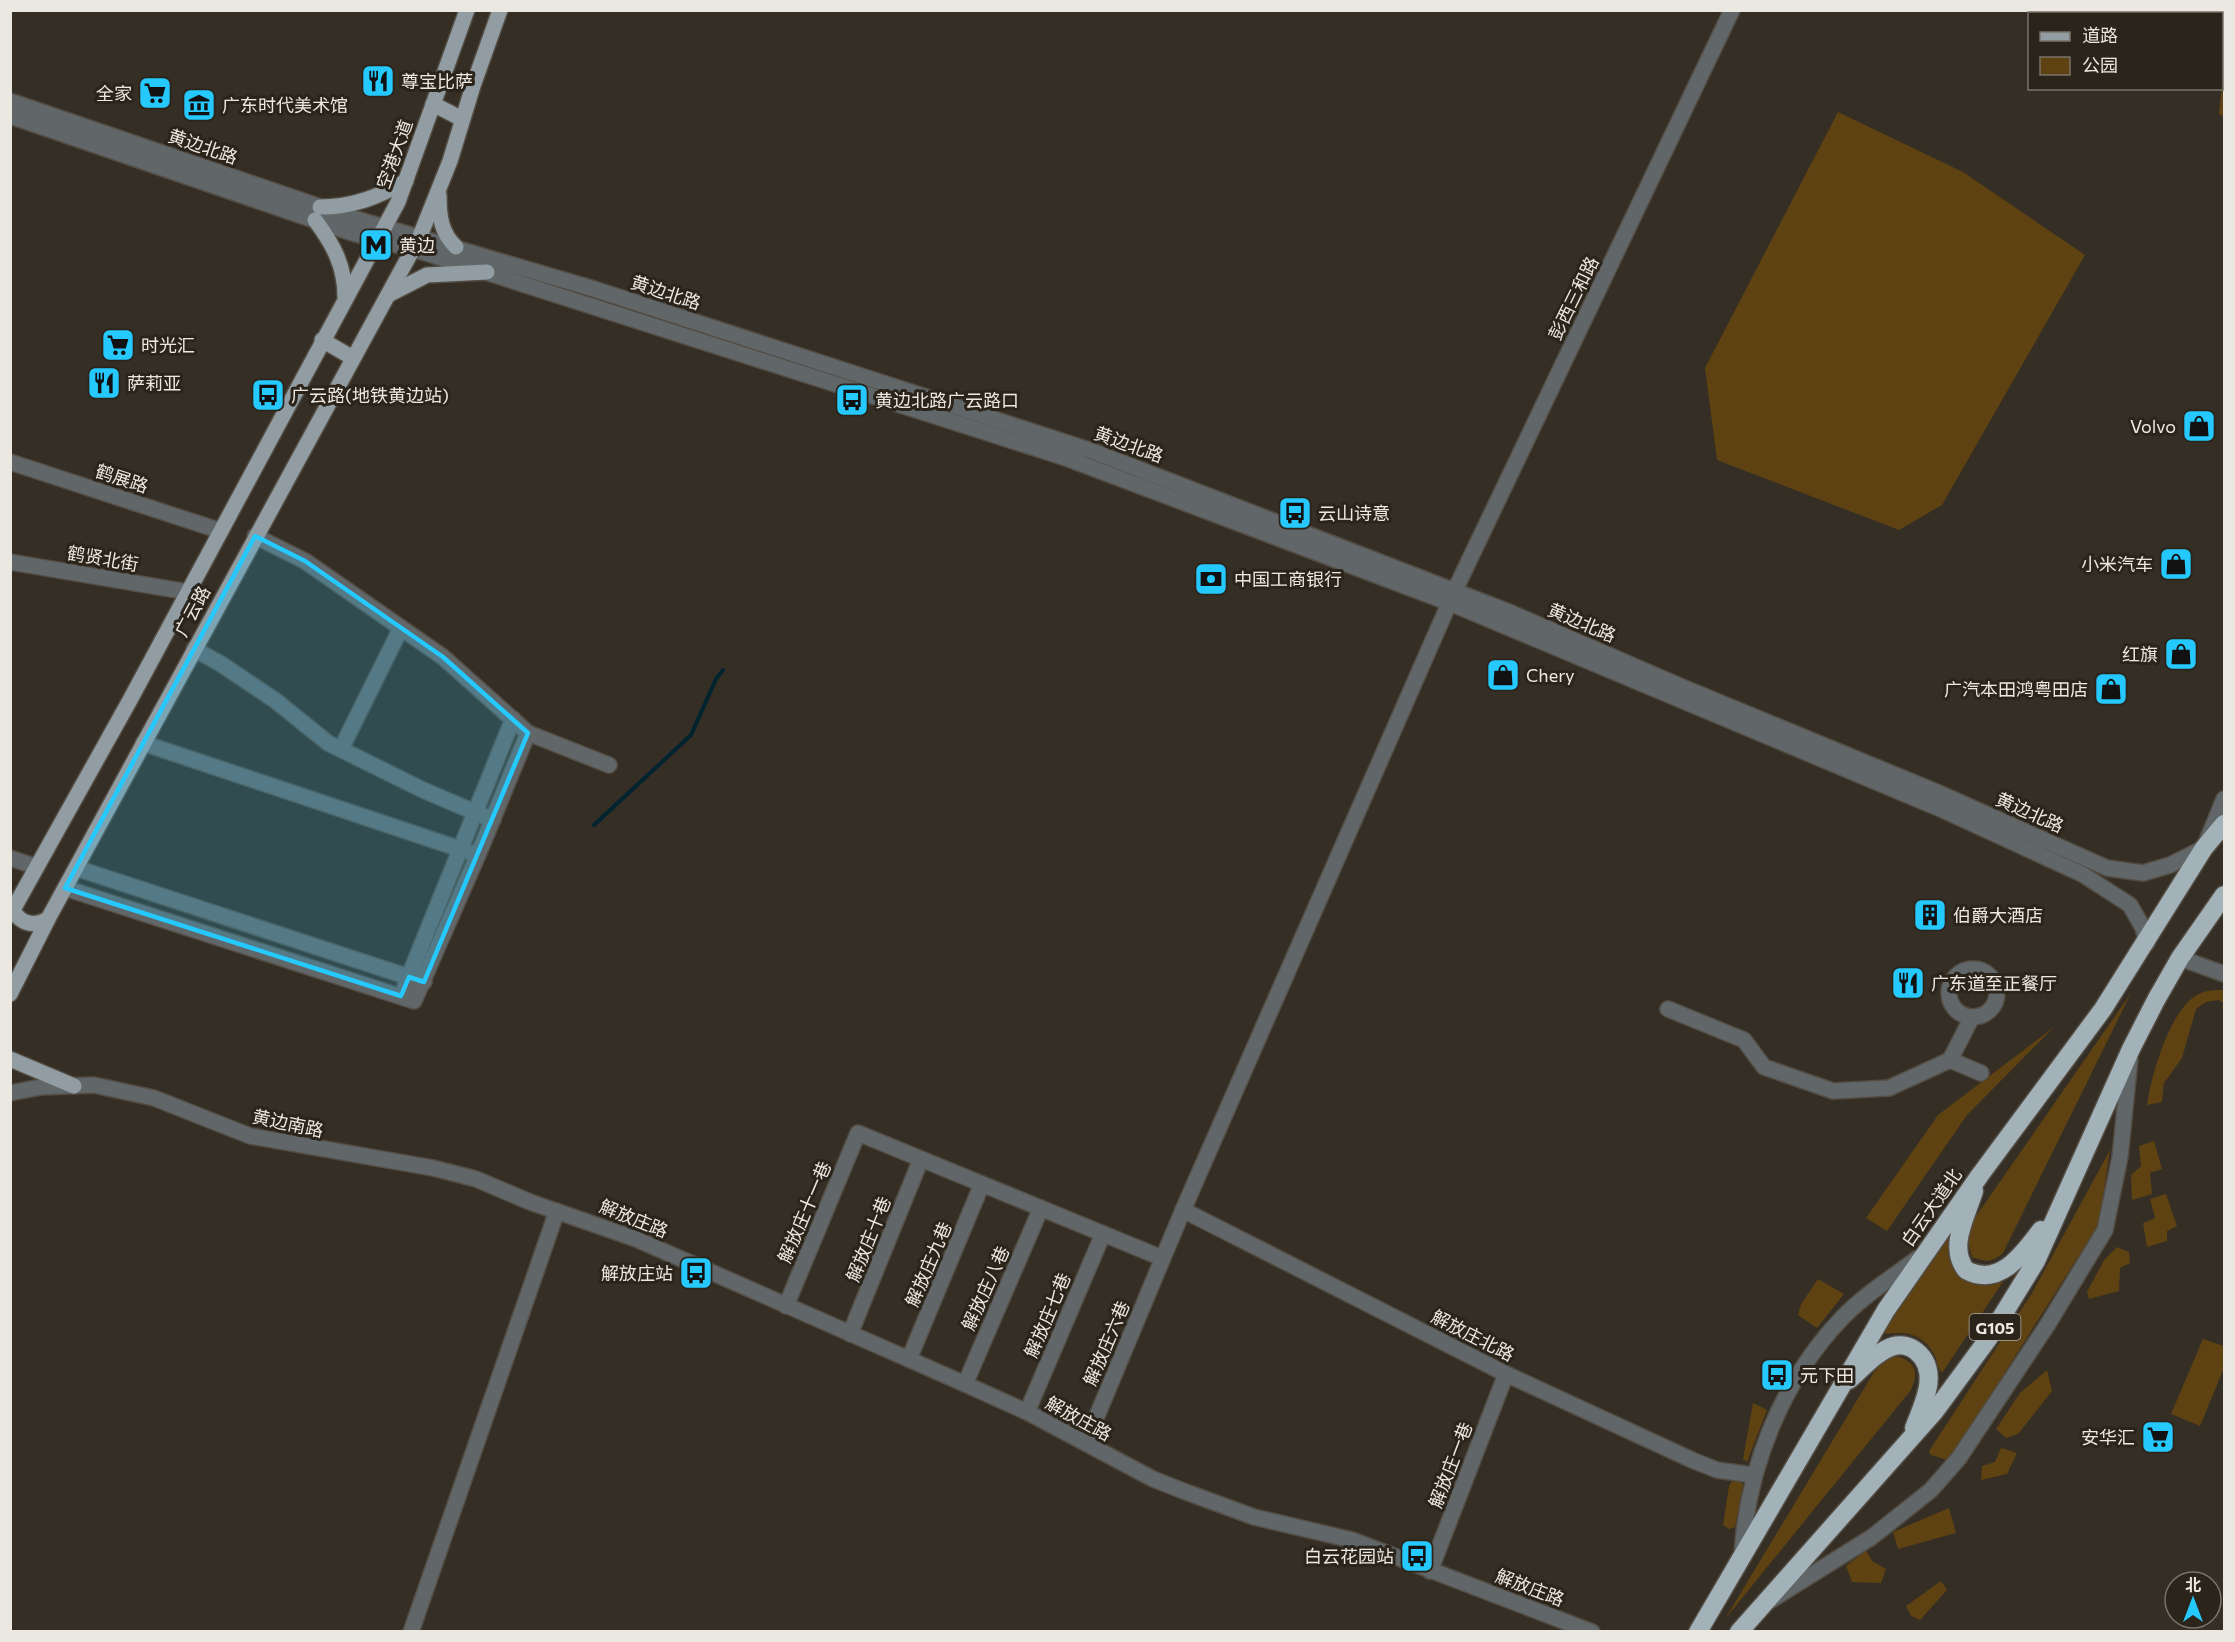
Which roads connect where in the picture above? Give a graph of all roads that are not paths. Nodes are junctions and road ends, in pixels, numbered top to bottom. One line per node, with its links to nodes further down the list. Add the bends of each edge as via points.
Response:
1 (466, 10): 5 (main road, 空港大道)
2 (500, 10): 7 (main road)
3 (1732, 10): 24 (street, 彭西三和路)
4 (10, 101): 10 (street, 黄边北路)
5 (433, 104): 7 (main road); 8 (main road, 空港大道)
6 (10, 116): 10 (street, 黄边北路)
7 (462, 119): 9 (main road)
8 (406, 181): 10 (main road, via 355,204); 11 (main road, 空港大道)
9 (439, 191): 12 (main road); 13 (main road, via 442,226)
10 (318, 214): 11 (street, 黄边北路); 16 (main road, via 339,259)
11 (381, 233): 12 (street, 黄边北路); 16 (main road, 广云路)
12 (417, 242): 13 (street, 黄边北路); 14 (street, 黄边北路); 15 (main road, 广云路)
13 (456, 248): 24 (street, 黄边北路, via 1092,451)
14 (486, 272): 15 (main road, via 427,275); 24 (street, 黄边北路, via 1075,461)
15 (388, 295): 18 (main road, 广云路)
16 (345, 298): 17 (main road, 广云路)
17 (322, 340): 18 (main road); 20 (main road, 广云路)
18 (353, 358): 21 (main road, 广云路)
19 (10, 462): 20 (street, 鹤展路)
20 (221, 531): 23 (main road, 广云路)
21 (255, 536): 25 (street, via 305,561); 26 (main road, 广云路)
22 (10, 562): 23 (street, 鹤贤北街)
23 (188, 592): 39 (main road, 广云路)
24 (1452, 597): 35 (street, 黄边北路, via 1939,792 2107,868 2143,873); 45 (street, 黄边北路, via 2082,874 2130,905); 63 (street, 彭西三和路)
25 (402, 628): 27 (street, via 443,657); 30 (street)
26 (194, 649): 29 (main road, 广云路); 30 (street, via 276,701)
27 (513, 719): 28 (street); 36 (street)
28 (528, 733): 31 (street); 33 (street)
29 (143, 743): 36 (street); 40 (main road, 广云路)
30 (340, 749): 33 (street)
31 (609, 765)
32 (2224, 799): 35 (street)
33 (493, 820): 37 (street)
34 (2224, 824): 35 (highway, 白云大道北)
35 (2204, 848): 45 (highway, 白云大道北)
36 (460, 849): 37 (street); 48 (street)
37 (478, 855): 48 (street)
38 (10, 858): 39 (street)
39 (37, 867): 43 (main road, 广云路)
40 (76, 868): 41 (main road, 广云路); 48 (street)
41 (65, 888): 44 (main road, 广云路); 48 (street, via 414,1001)
42 (2224, 895): 46 (highway, G105)
43 (12, 913): 44 (main road, via 27,923 38,925)
44 (48, 920): 49 (main road, 广云路)
45 (2147, 943): 59 (highway, 白云大道北, via 2073,1052)
46 (2180, 958): 47 (street); 52 (highway, G105)
47 (2224, 974)
48 (416, 979)
49 (10, 994)
50 (1668, 1010): 54 (street, via 1744,1040 1764,1066 1833,1091 1889,1088)
51 (1972, 1017): 54 (street)
52 (2131, 1049): 61 (highway, G105); 80 (street, via 2120,1156 2104,1230 2081,1272 1959,1458 1931,1490 1872,1537)
53 (10, 1059): 56 (main road)
54 (1950, 1060): 55 (street)
55 (1981, 1073)
56 (74, 1086): 57 (street, 黄边南路); 64 (street, 黄边南路, via 94,1085 154,1098 250,1136 460,1174)
57 (10, 1093)
58 (921, 1159): 60 (street); 68 (street, 解放庄十一巷, via 858,1133); 69 (street, 解放庄十巷)
59 (1980, 1175): 61 (highway, via 1957,1246 1957,1256 1973,1274 1988,1276 2015,1262); 66 (highway, 白云大道北)
60 (982, 1184): 62 (street); 70 (street, 解放庄九巷)
61 (2063, 1200): 75 (highway, G105, via 2036,1261 2013,1299 1956,1386)
62 (1041, 1208): 65 (street); 72 (street, 解放庄八巷)
63 (1182, 1210): 67 (street, 解放庄六巷); 71 (street, 解放庄北路)
64 (557, 1211): 68 (street, 解放庄路, via 636,1239); 81 (street)
65 (1102, 1234): 67 (street); 74 (street, 解放庄七巷)
66 (1923, 1255): 73 (highway, 白云大道北); 77 (street, via 1855,1306 1820,1343 1783,1406)
67 (1162, 1258): 76 (street, 解放庄六巷)
68 (786, 1306): 69 (street, 解放庄路)
69 (850, 1334): 70 (street, 解放庄路)
70 (909, 1359): 72 (street, 解放庄路)
71 (1506, 1374): 77 (street, 解放庄北路, via 1704,1466); 79 (street, 解放庄一巷)
72 (965, 1383): 74 (street, 解放庄路)
73 (1834, 1395): 75 (highway, via 1886,1350 1895,1346 1914,1349 1926,1362 1928,1382); 78 (highway, 白云大道北)
74 (1027, 1412): 76 (street, 解放庄路)
75 (1909, 1441): 80 (highway, G105)
76 (1086, 1442): 79 (street, 解放庄路, via 1153,1479 1221,1505 1254,1517 1352,1540)
77 (1753, 1475): 78 (street)
78 (1742, 1560): 83 (highway, 白云大道北)
79 (1430, 1570): 82 (street, 解放庄路)
80 (1756, 1610): 84 (highway, G105)
81 (411, 1632)
82 (1592, 1632)
83 (1698, 1632)
84 (1739, 1632)

